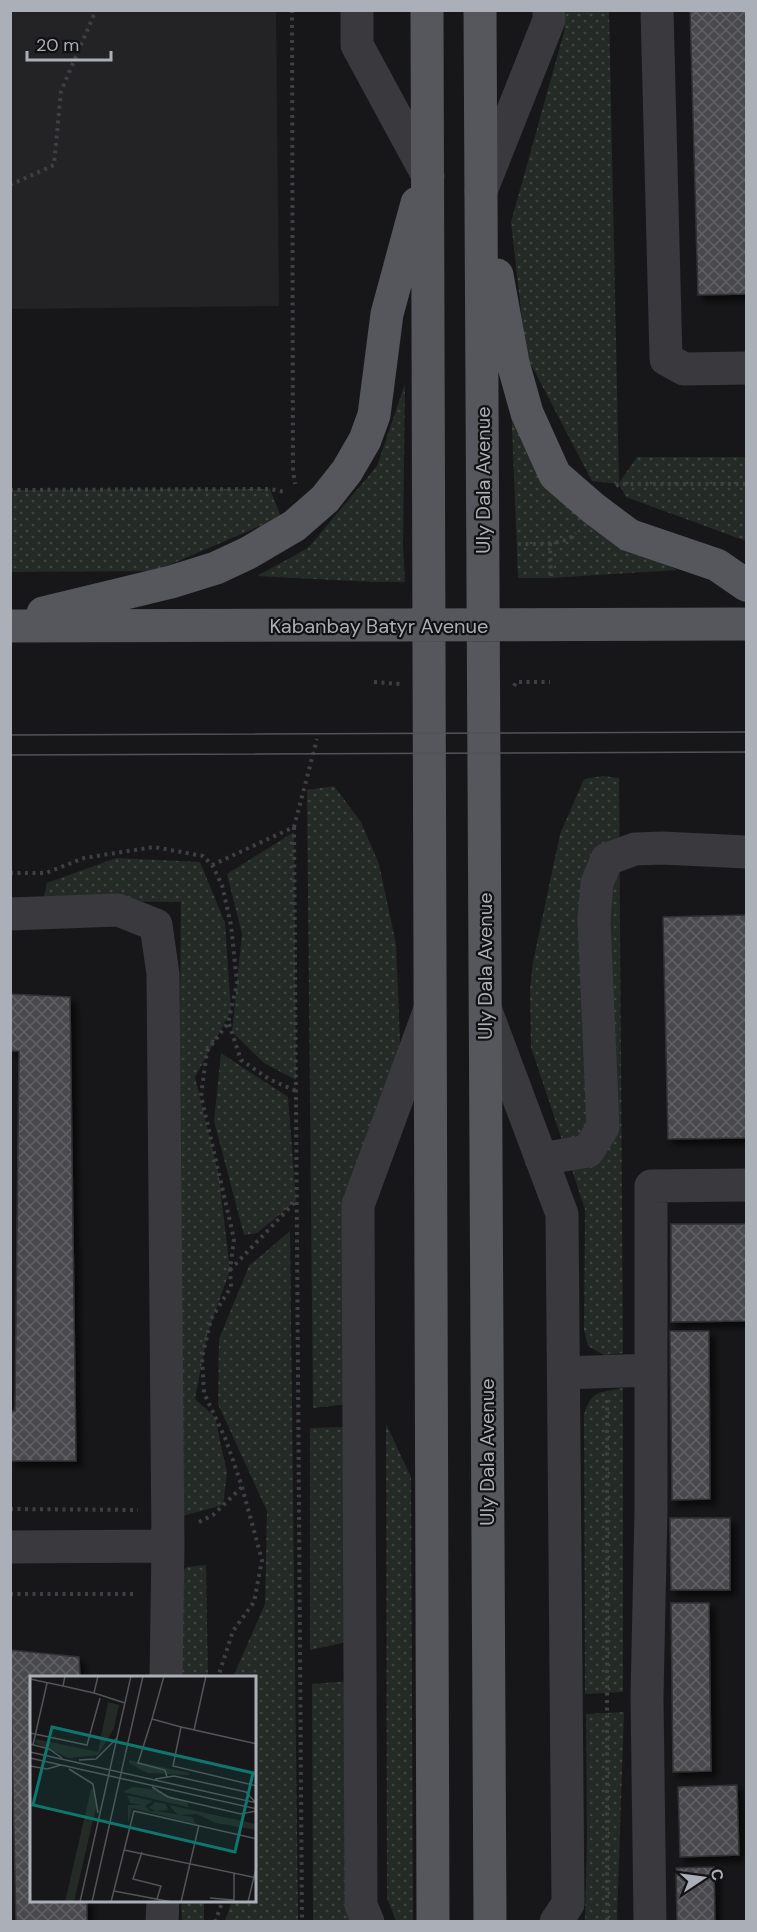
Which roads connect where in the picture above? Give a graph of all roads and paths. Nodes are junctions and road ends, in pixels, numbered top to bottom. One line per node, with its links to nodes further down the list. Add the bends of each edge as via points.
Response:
1 (96, 10): 9 (path, via 61,91 54,165)
2 (292, 10): 14 (path)
3 (357, 10): 8 (street, via 357,45)
4 (427, 10): 8 (main road)
5 (480, 10): 10 (main road, Uly Dala Avenue)
6 (549, 10): 10 (street, via 549,20)
7 (657, 10): 11 (street, via 666,359 684,369)
8 (428, 176): 22 (main road, via 413,215 387,314 374,415 347,471 325,499 294,526 216,568); 25 (main road)
9 (10, 186)
10 (481, 191): 21 (main road, via 513,363 527,413 555,475 629,535 717,565); 26 (main road, Uly Dala Avenue)
11 (747, 368)
12 (619, 484): 13 (path)
13 (747, 484)
14 (296, 486)
15 (270, 489): 16 (path)
16 (10, 490)
17 (579, 528): 18 (path, via 573,537)
18 (550, 543): 19 (path); 20 (path)
19 (518, 544)
20 (551, 578)
21 (747, 585)
22 (10, 621)
23 (747, 624): 26 (main road, Kabanbay Batyr Avenue)
24 (10, 626): 25 (main road, Kabanbay Batyr Avenue)
25 (429, 626): 26 (main road, Kabanbay Batyr Avenue); 38 (main road)
26 (484, 626): 37 (main road, Uly Dala Avenue)
27 (374, 682): 30 (path, via 401,684)
28 (550, 682): 29 (path, via 516,682)
29 (512, 691)
30 (402, 693)
31 (317, 739): 32 (path)
32 (294, 827): 34 (path); 40 (path)
33 (747, 852): 41 (street, via 635,849 607,859 597,883 594,920 603,1127 588,1151)
34 (212, 865): 35 (path, via 203,856 154,847 84,858 46,873); 39 (path, via 222,885 237,983)
35 (10, 873)
36 (10, 914): 50 (street, via 118,910 156,924 163,974)
37 (485, 1009): 41 (street); 63 (main road, Uly Dala Avenue)
38 (430, 1010): 61 (street, via 358,1204 361,1905); 62 (main road)
39 (228, 1023): 40 (path, via 241,1060); 44 (path, via 207,1051 201,1096 234,1239)
40 (296, 1091): 43 (path)
41 (541, 1160): 47 (street, via 562,1214)
42 (747, 1185): 45 (street, via 651,1186)
43 (296, 1201): 44 (path); 60 (path)
44 (230, 1270): 48 (path, via 231,1287 211,1319 202,1358 204,1393)
45 (651, 1370): 46 (street); 66 (street, via 647,1697)
46 (607, 1371): 47 (street); 65 (path)
47 (564, 1373): 64 (street, via 568,1904)
48 (242, 1487): 50 (path, via 213,1515 193,1526); 55 (path, via 262,1560 254,1602 233,1631)
49 (10, 1509): 50 (path, via 149,1510)
50 (168, 1531): 51 (street); 52 (street)
51 (10, 1547)
52 (168, 1593): 53 (path); 54 (street)
53 (10, 1594)
54 (166, 1676)
55 (218, 1676)
56 (163, 1902): 58 (street)
57 (222, 1902): 59 (path)
58 (162, 1922)
59 (215, 1922)
60 (302, 1922)
61 (368, 1922)
62 (433, 1922)
63 (490, 1922)
64 (556, 1922)
65 (607, 1922)
66 (650, 1922)

